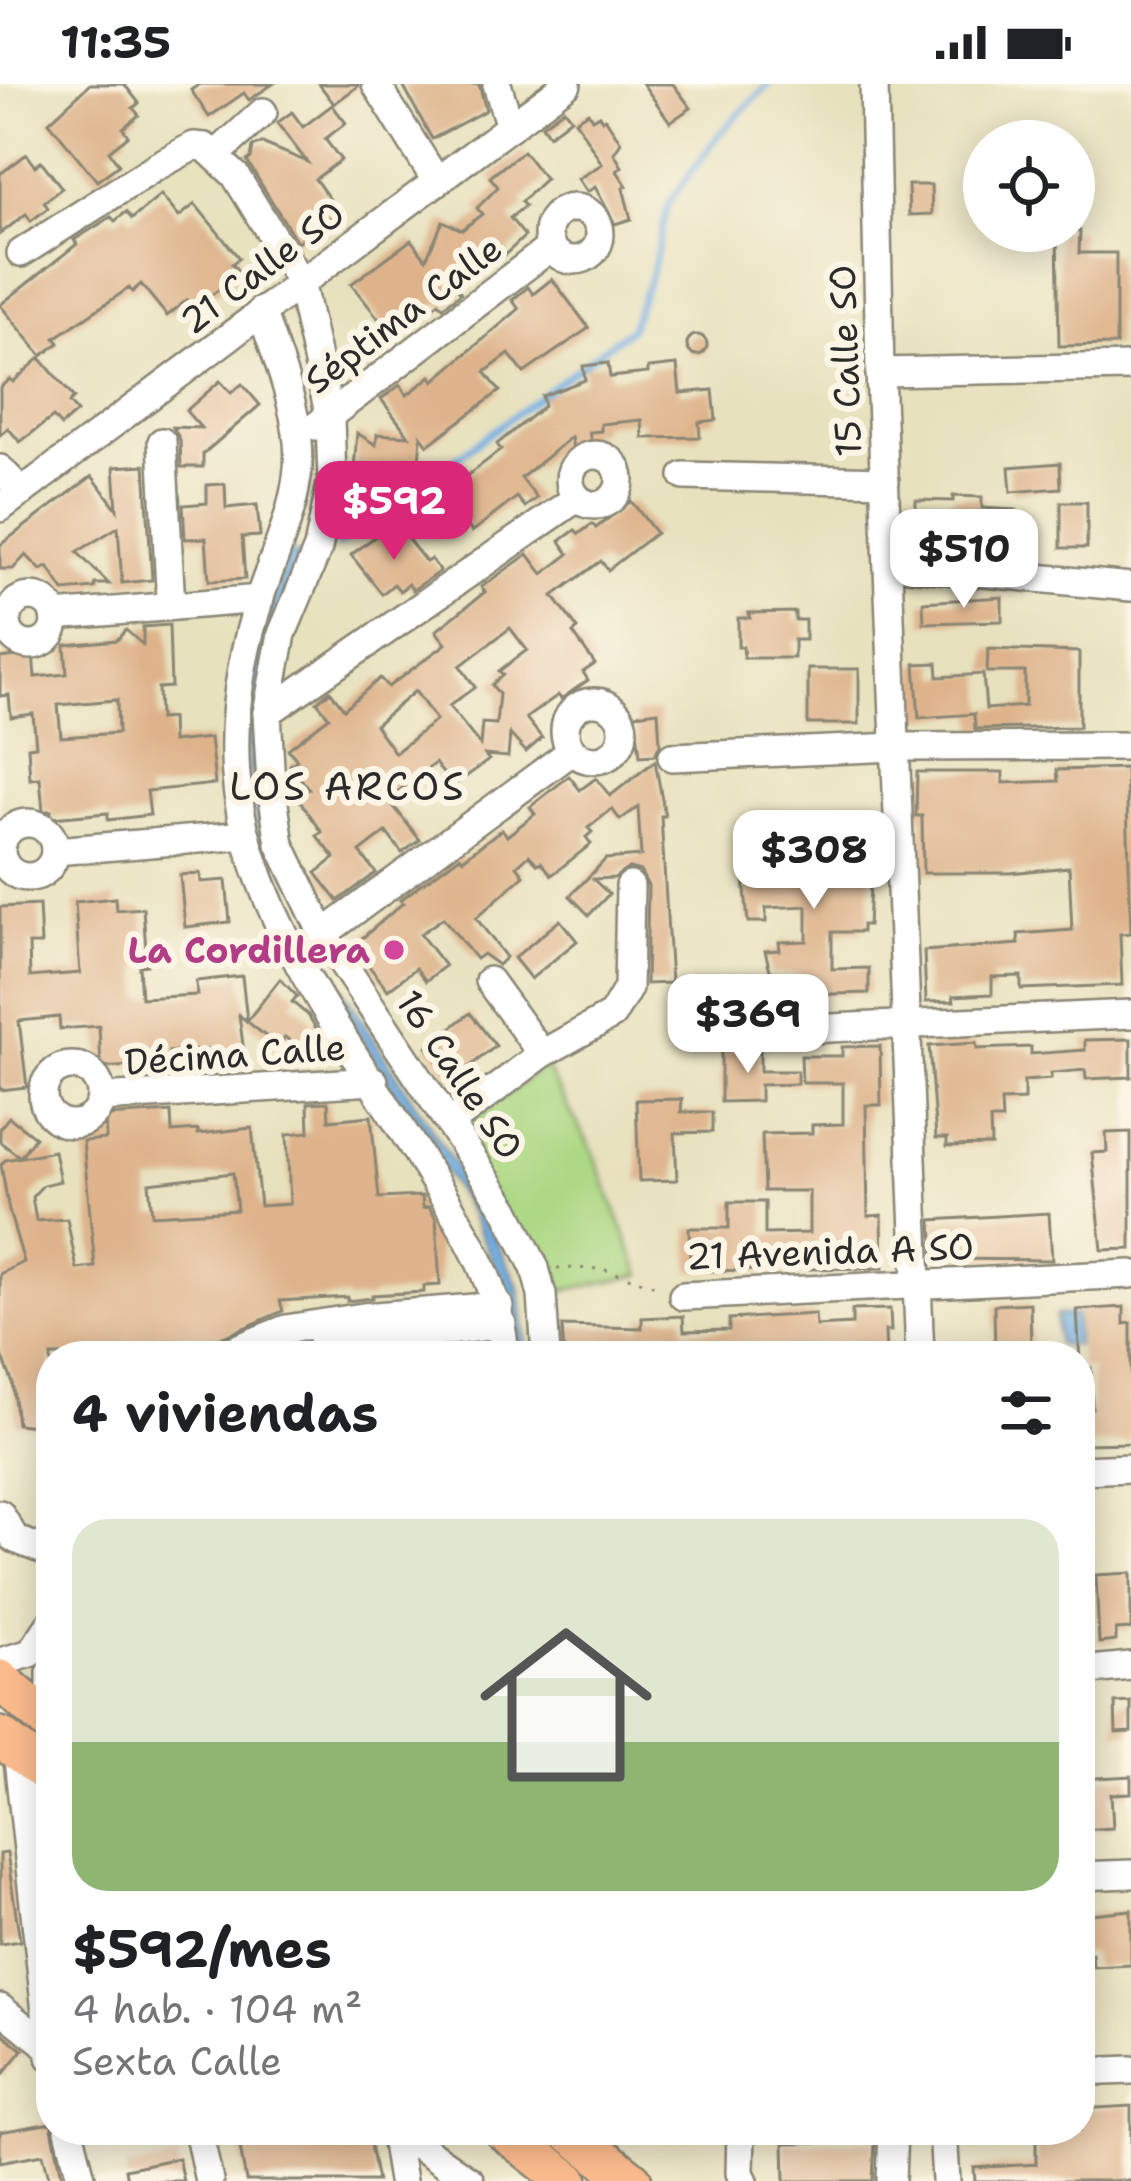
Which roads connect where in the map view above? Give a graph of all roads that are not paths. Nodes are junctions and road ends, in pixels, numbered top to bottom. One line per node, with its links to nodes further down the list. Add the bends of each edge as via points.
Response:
1 (376, 84): 8 (street)
2 (496, 84): 6 (street)
3 (568, 84): 6 (street, 21 Calle SO)
4 (874, 84): 14 (street, 15 Calle SO)
5 (262, 112): 7 (street)
6 (510, 127): 8 (street, 21 Calle SO)
7 (218, 154): 10 (street, via 194,146); 11 (street, 16 Calle SO)
8 (437, 182): 11 (street, 21 Calle SO)
9 (551, 247): 15 (street, Séptima Calle)
10 (21, 253)
11 (300, 281): 12 (street, 21 Calle SO); 15 (street, 16 Calle SO)
12 (261, 311): 16 (street, 16 Calle SO); 22 (street, 21 Calle SO)
13 (1131, 367): 14 (street)
14 (880, 372): 20 (street, 15 Calle SO)
15 (330, 418): 16 (street, Séptima Calle); 28 (street, 16 Calle SO, via 332,479 318,548 282,634)
16 (296, 435): 25 (street, 16 Calle SO, via 292,506)
17 (162, 442): 26 (street)
18 (0, 469): 22 (street)
19 (684, 476): 20 (street)
20 (885, 481): 23 (street, 15 Calle SO)
21 (577, 498): 28 (street)
22 (11, 500)
23 (888, 564): 24 (street); 30 (street, 15 Calle SO)
24 (1131, 586)
25 (260, 599): 26 (street); 33 (street, 16 Calle SO, via 232,763)
26 (171, 606): 27 (street)
27 (54, 616)
28 (267, 713): 36 (street, 16 Calle SO, via 280,844)
29 (1131, 746): 30 (street)
30 (896, 747): 32 (street); 39 (street, 15 Calle SO)
31 (572, 751): 36 (street)
32 (672, 757)
33 (246, 835): 34 (street); 42 (street, 16 Calle SO, via 277,919)
34 (55, 850)
35 (630, 886): 41 (street, via 628,988 612,1015)
36 (323, 934): 44 (street, 16 Calle SO)
37 (489, 981): 41 (street)
38 (1131, 1014): 39 (street)
39 (907, 1023): 40 (street); 48 (street, 15 Calle SO)
40 (724, 1033)
41 (542, 1054): 44 (street)
42 (374, 1082): 43 (street, Décima Calle); 46 (street, 16 Calle SO)
43 (101, 1098)
44 (450, 1124): 45 (street, 16 Calle SO)
45 (501, 1211): 46 (street); 54 (street, 16 Calle SO, via 535,1268)
46 (467, 1227): 50 (street, 16 Calle SO)
47 (1131, 1274): 48 (street, 21 Avenida A SO)
48 (917, 1286): 49 (street, 21 Avenida A SO); 55 (street, 15 Calle SO)
49 (683, 1296)
50 (501, 1315): 51 (street); 53 (street, 16 Calle SO)
51 (412, 1335): 52 (street)
52 (325, 1341)
53 (504, 1341)
54 (545, 1341)
55 (919, 1341)
56 (1131, 1468): 57 (street)
57 (1095, 1469)
58 (0, 1514): 59 (street, via 15,1539)
59 (36, 1547)
60 (36, 1645): 61 (street)
61 (0, 1662)
62 (1131, 1666): 63 (street)
63 (1095, 1670)
64 (0, 1681): 65 (highway)
65 (36, 1709)
66 (9, 1743): 67 (highway); 70 (street)
67 (36, 1764)
68 (1131, 1874): 69 (street)
69 (1095, 1875)
70 (36, 1946)
71 (0, 2008): 72 (street)
72 (36, 2040)
73 (1131, 2070): 74 (street)
74 (1095, 2071)
75 (74, 2145): 85 (street)
76 (201, 2145): 86 (street)
77 (397, 2145): 87 (street)
78 (419, 2145): 84 (street)
79 (522, 2145): 90 (highway)
80 (589, 2145): 91 (highway)
81 (741, 2145): 92 (street)
82 (892, 2145): 93 (street)
83 (944, 2145): 94 (street)
84 (439, 2158): 88 (street); 89 (street)
85 (82, 2181)
86 (208, 2181)
87 (402, 2181)
88 (421, 2181)
89 (470, 2181)
90 (568, 2181)
91 (632, 2181)
92 (744, 2181)
93 (891, 2181)
94 (946, 2181)

